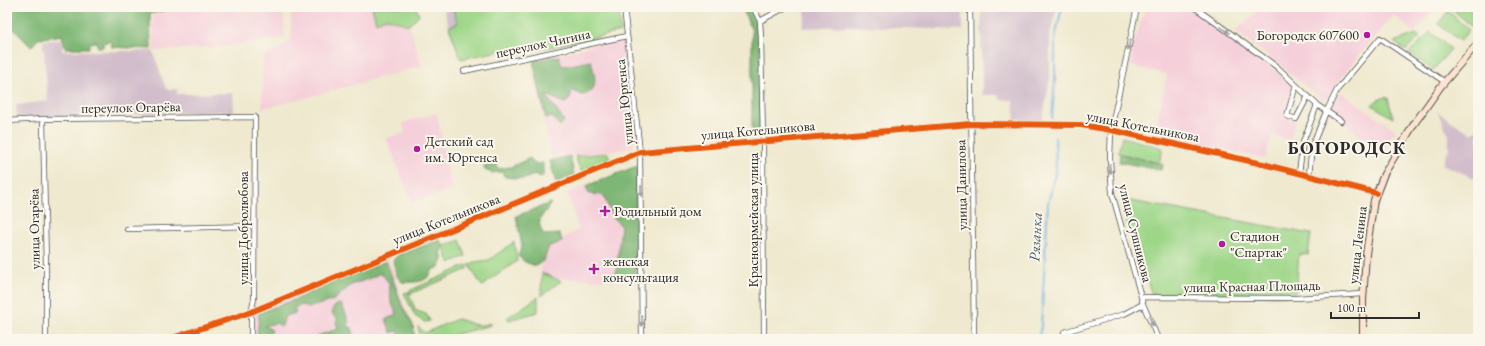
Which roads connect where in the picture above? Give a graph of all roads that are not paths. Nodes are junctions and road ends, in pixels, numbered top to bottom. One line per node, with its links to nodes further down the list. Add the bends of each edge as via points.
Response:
1 (624, 7): 8 (street, улица Юргенса)
2 (753, 7): 7 (street, Красноармейская улица)
3 (786, 7): 7 (street)
4 (970, 7): 20 (street, улица Данилова)
5 (1137, 7): 21 (street, улица Сушникова, one-way to 21)
6 (1194, 7): 12 (street, one-way to 12, via 1277,67)
7 (760, 22): 22 (street, Красноармейская улица)
8 (627, 36): 10 (street, переулок Чигина); 23 (street, улица Юргенса)
9 (1478, 43): 11 (main road, улица Ленина)
10 (464, 71)
11 (1445, 82): 15 (street, via 1380,38 1337,90); 26 (main road, улица Ленина, via 1392,158)
12 (1296, 85): 13 (street); 13 (street, via 1287,116 1296,119)
13 (1308, 96): 14 (street)
14 (1317, 105): 15 (street); 24 (street, via 1303,142)
15 (1326, 112): 19 (street); 25 (street, via 1312,146)
16 (255, 117): 17 (street, переулок Огарёва); 27 (street, улица Добролюбова)
17 (42, 119): 18 (street, переулок Огарёва); 33 (street, улица Огарёва)
18 (7, 121)
19 (1341, 121)
20 (971, 124): 21 (street, улица Котельникова, via 1081,125); 22 (street, улица Котельникова); 38 (street, улица Данилова)
21 (1111, 130): 24 (street, улица Котельникова); 30 (street, улица Сушникова, one-way to 30, via 1112,193)
22 (764, 142): 23 (street, улица Котельникова); 37 (street, Красноармейская улица)
23 (640, 152): 32 (street, улица Котельникова); 36 (street, улица Юргенса, one-way to 36)
24 (1299, 173): 25 (street, улица Котельникова)
25 (1309, 175): 26 (street, улица Котельникова)
26 (1376, 193): 29 (main road, улица Ленина, via 1366,254)
27 (254, 226): 28 (street); 32 (street, улица Добролюбова, via 254,299)
28 (127, 229)
29 (1363, 294): 30 (street, улица Красная Площадь, via 1296,298); 41 (main road, улица Ленина)
30 (1141, 297): 31 (street, улица Сушникова)
31 (1143, 304): 39 (street, via 1124,314 1064,332); 40 (street, улица Сушникова, one-way to 40)
32 (251, 312): 34 (street, улица Котельникова); 35 (street, улица Добролюбова)
33 (46, 339)
34 (169, 339)
35 (251, 339)
36 (642, 339)
37 (764, 339)
38 (974, 339)
39 (1063, 339)
40 (1158, 339)
41 (1363, 339)

